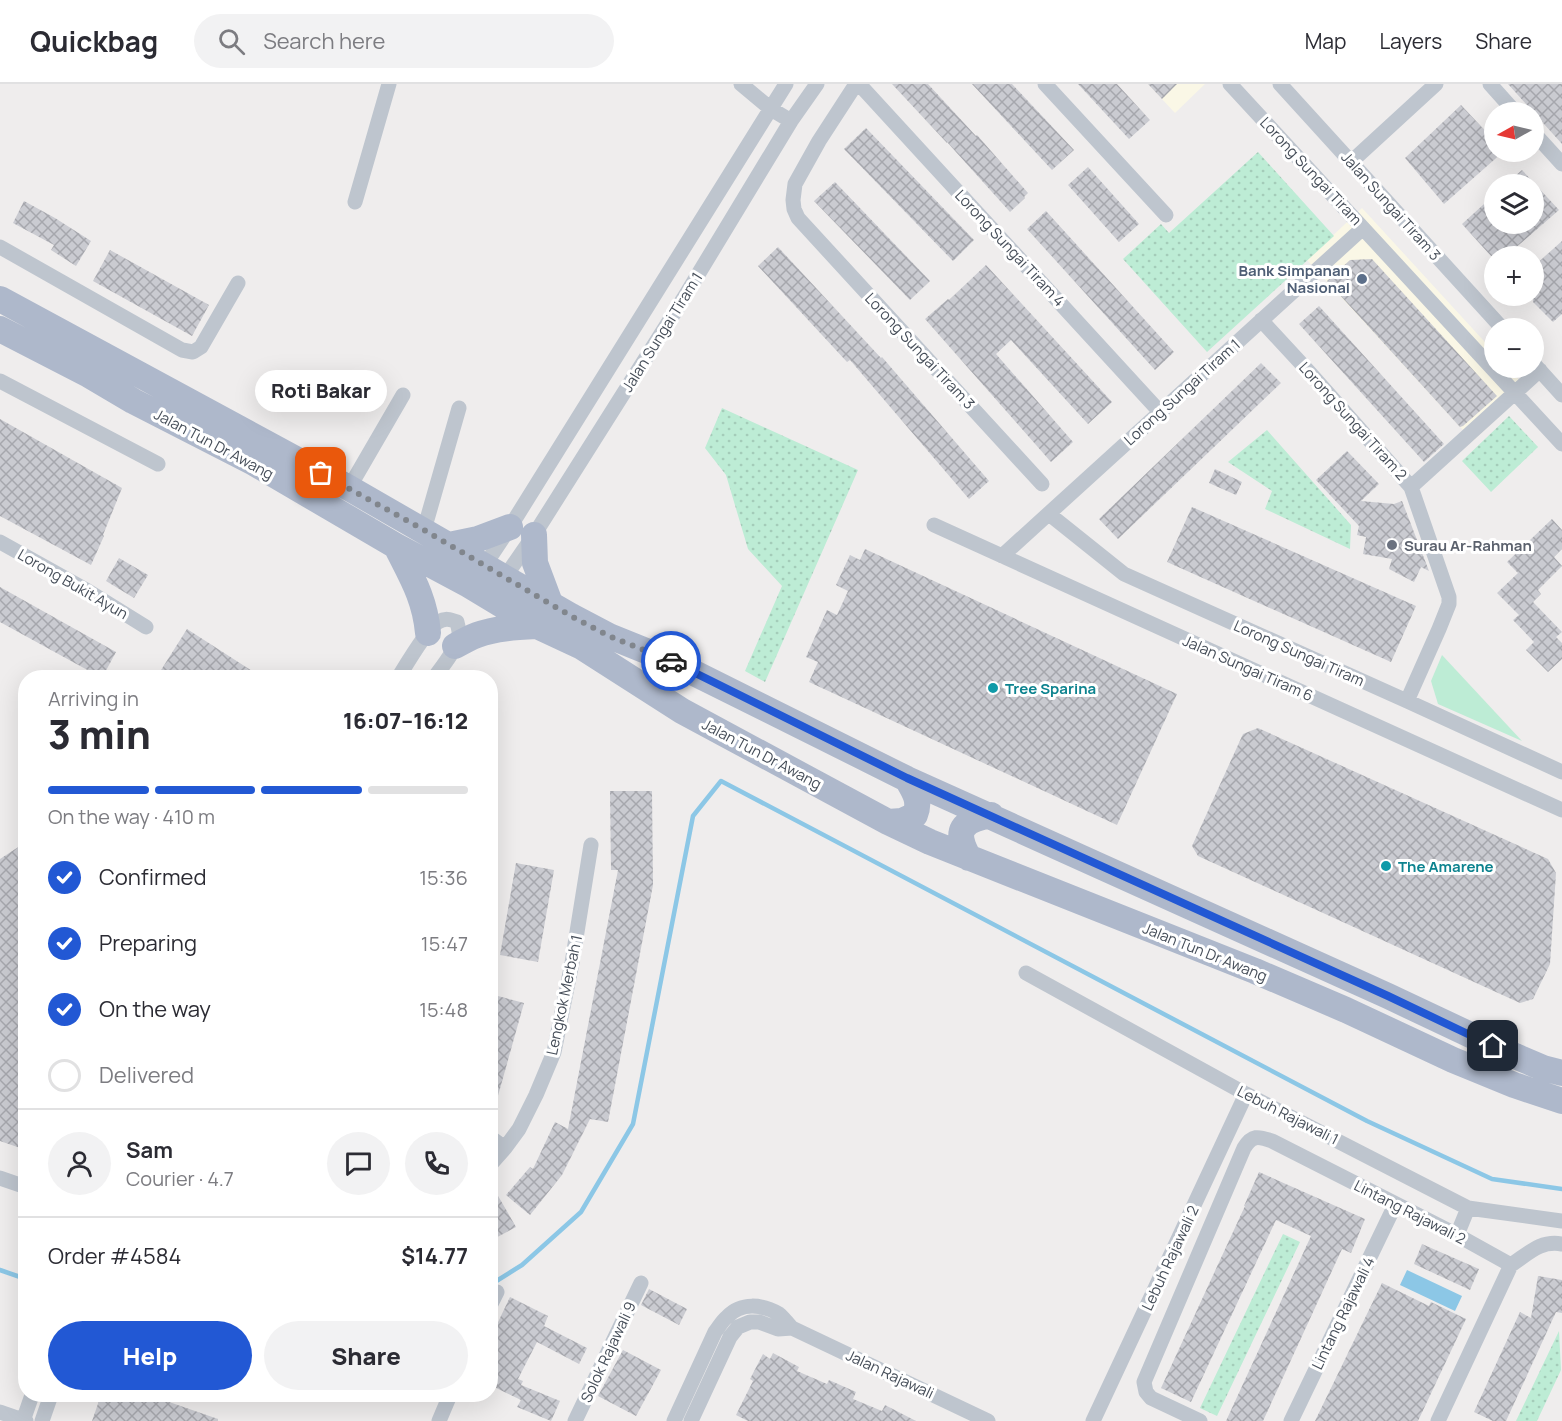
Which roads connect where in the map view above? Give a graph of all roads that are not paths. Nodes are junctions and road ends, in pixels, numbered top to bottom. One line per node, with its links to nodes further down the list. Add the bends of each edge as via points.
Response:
1 (389, 84): 17 (street)
2 (786, 84): 12 (street, Jalan Sungai Tiram 1)
3 (817, 84): 13 (street, Jalan Sungai Tiram 1)
4 (857, 84): 33 (street, Lorong Sungai Tiram 4); 36 (street, Lorong Sungai Tiram 3, via 795,183 793,200 798,218)
5 (1045, 84): 18 (street)
6 (1230, 84): 19 (street, Lorong Sungai Tiram)
7 (1280, 84): 15 (street, Jalan Sungai Tiram 3)
8 (1436, 84): 15 (street)
9 (1490, 84): 11 (street)
10 (742, 85): 12 (street)
11 (1506, 102)
12 (771, 109): 13 (street); 42 (street, Jalan Sungai Tiram 1)
13 (791, 121): 42 (street, Jalan Sungai Tiram 1, via 685,296)
14 (1544, 144): 16 (street)
15 (1351, 162): 23 (street, Jalan Sungai Tiram 3)
16 (1562, 164)
17 (355, 202)
18 (1166, 214)
19 (1363, 228): 24 (street, Lorong Sungai Tiram 1); 29 (street, Lorong Sungai Tiram)
20 (0, 247): 21 (street, via 182,350 193,352 201,347)
21 (237, 283)
22 (0, 299): 38 (main road, Jalan Tun Dr Awang)
23 (1493, 318)
24 (1261, 320): 33 (street, Lorong Sungai Tiram 1); 37 (street, Lorong Sungai Tiram 2)
25 (0, 329): 45 (main road, Jalan Tun Dr Awang, via 254,463)
26 (1544, 376): 31 (street)
27 (1527, 378): 29 (street)
28 (0, 381): 35 (street)
29 (1515, 393): 34 (street, Lorong Sungai Tiram); 37 (street)
30 (403, 395): 38 (street)
31 (1562, 395)
32 (459, 408): 41 (street)
33 (1160, 412): 39 (street, Lorong Sungai Tiram 1)
34 (1562, 444)
35 (158, 464)
36 (1042, 484)
37 (1411, 487): 55 (street, Lorong Sungai Tiram 2, via 1449,604)
38 (349, 488): 41 (main road, Jalan Tun Dr Awang)
39 (1049, 514): 46 (street, Lorong Sungai Tiram 1); 55 (street, Lorong Sungai Tiram, via 1124,574)
40 (934, 525): 46 (street, Jalan Sungai Tiram 6)
41 (424, 530): 44 (main road, Jalan Tun Dr Awang)
42 (522, 531): 44 (main road); 47 (street, Jalan Sungai Tiram 1); 47 (street, Jalan Sungai Tiram 1); 48 (main road)
43 (0, 542): 50 (street, Lorong Bukit Ayun)
44 (449, 545): 47 (main road, Jalan Tun Dr Awang)
45 (396, 546): 49 (main road, Jalan Tun Dr Awang); 51 (main road, via 422,598)
46 (1002, 556): 58 (street, Jalan Sungai Tiram 6)
47 (495, 571): 48 (main road, Jalan Tun Dr Awang)
48 (550, 603): 57 (main road, Jalan Tun Dr Awang, via 609,636 666,659)
49 (537, 626): 52 (main road, via 490,631); 60 (main road, Jalan Tun Dr Awang, via 582,647 682,711)
50 (146, 627)
51 (428, 633): 52 (street, via 436,623 451,619 457,622 459,630); 53 (street)
52 (455, 646): 54 (street)
53 (403, 670)
54 (439, 670)
55 (1407, 701): 56 (street, Lorong Sungai Tiram)
56 (1562, 772)
57 (907, 778): 59 (main road, Jalan Tun Dr Awang); 60 (main road, via 917,801 915,814 902,821)
58 (1562, 810)
59 (991, 815): 62 (main road, via 973,819 962,830); 64 (main road, Jalan Tun Dr Awang, via 1515,1056)
60 (888, 822): 62 (main road, Jalan Tun Dr Awang)
61 (591, 845): 68 (street, Lengkok Merbah 1, via 554,1052 519,1129)
62 (969, 858): 66 (main road, Jalan Tun Dr Awang, via 1255,971 1453,1060)
63 (1026, 973): 65 (street, Lebuh Rajawali 1)
64 (1562, 1073)
65 (1246, 1094): 73 (street, Lebuh Rajawali 1); 91 (street, Lebuh Rajawali 2)
66 (1562, 1101)
67 (498, 1143): 68 (street)
68 (505, 1148): 69 (street, Lengkok Merbah 1)
69 (498, 1156)
70 (0, 1178): 71 (street)
71 (18, 1184)
72 (1395, 1205): 75 (street, Lintang Rajawali 2); 92 (street, Lintang Rajawali 2, via 1272,1141 1255,1137 1248,1141 1144,1382 1151,1398); 93 (street, Lintang Rajawali 4)
73 (1468, 1208): 74 (street, Lebuh Rajawali 1); 75 (street)
74 (1562, 1221)
75 (1457, 1235): 77 (street, Lintang Rajawali 2)
76 (1562, 1244): 77 (street, via 1542,1244)
77 (1511, 1266): 94 (street)
78 (641, 1283): 87 (street, Solok Rajawali 9)
79 (792, 1328): 88 (street, Jalan Rajawali, via 780,1315 759,1306 733,1311 724,1318); 89 (street, Jalan Rajawali, via 778,1329 759,1322 738,1327); 90 (street, Jalan Rajawali)
80 (30, 1402): 84 (street)
81 (49, 1402): 85 (street)
82 (447, 1402): 86 (street)
83 (0, 1412): 84 (street)
84 (24, 1421)
85 (42, 1421)
86 (439, 1421)
87 (575, 1421)
88 (674, 1421)
89 (691, 1421)
90 (988, 1421)
91 (1093, 1421)
92 (1200, 1421)
93 (1291, 1421)
94 (1438, 1421)

